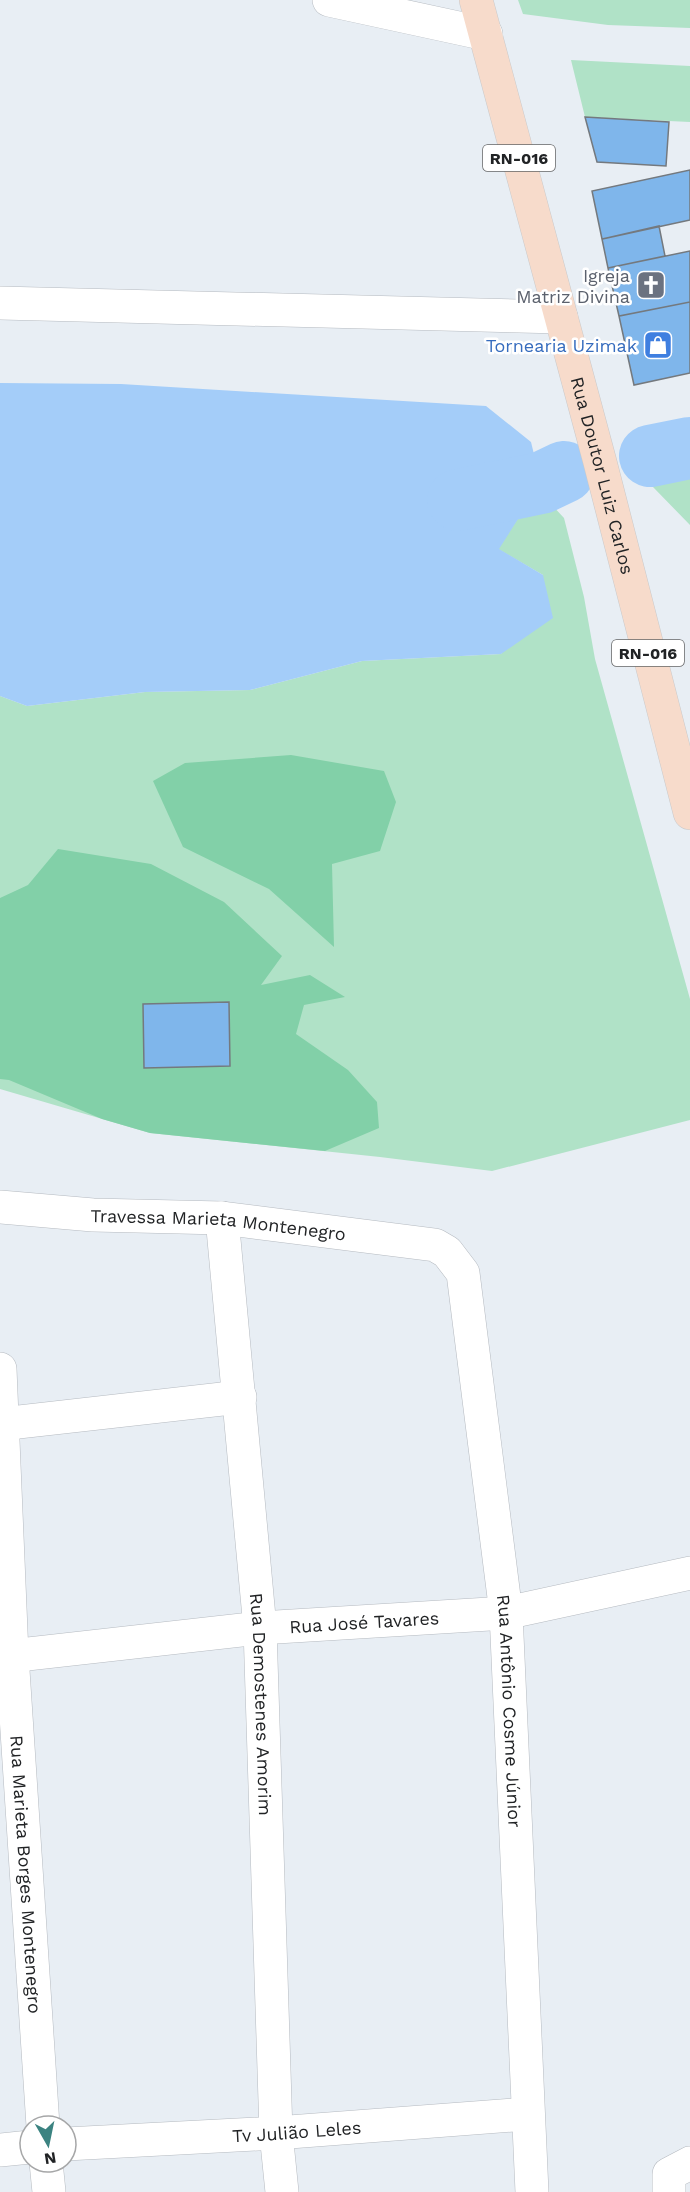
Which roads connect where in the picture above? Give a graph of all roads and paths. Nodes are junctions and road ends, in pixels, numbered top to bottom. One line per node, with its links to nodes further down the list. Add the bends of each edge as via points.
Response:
1 (329, 0): 3 (street)
2 (476, 0): 3 (main road, Rua Doutor Luiz Carlos / RN-016)
3 (486, 34): 5 (main road, Rua Doutor Luiz Carlos / RN-016)
4 (0, 303): 5 (street)
5 (561, 317): 6 (main road, Rua Doutor Luiz Carlos / RN-016)
6 (690, 813)
7 (0, 1207): 8 (street, Travessa Marieta Montenegro, via 93,1215)
8 (222, 1218): 9 (street, Travessa Marieta Montenegro); 11 (street, Rua Demostenes Amorim)
9 (435, 1245): 14 (street, Rua Antônio Cosme Júnior, via 447,1252 466,1283)
10 (0, 1369): 12 (street, Rua Marieta Borges Montenegro)
11 (240, 1397): 12 (street); 15 (street, Rua Demostenes Amorim)
12 (1, 1424): 16 (street, Rua Marieta Borges Montenegro)
13 (690, 1573): 14 (street, Rua José Tavares)
14 (506, 1613): 15 (street, Rua José Tavares); 18 (street, Rua Antônio Cosme Júnior)
15 (260, 1628): 16 (street, Rua José Tavares); 19 (street, Rua Demostenes Amorim)
16 (6, 1656): 17 (street, Rua Marieta Borges Montenegro)
17 (42, 2114)
18 (527, 2114): 19 (street, Tv Julião Leles); 27 (street, Rua Antônio Cosme Júnior)
19 (276, 2133): 20 (street, Tv Julião Leles); 26 (street, Rua Demostenes Amorim)
20 (78, 2143)
21 (18, 2148): 22 (street)
22 (0, 2150)
23 (690, 2163): 28 (street, via 669,2174)
24 (47, 2174): 25 (street)
25 (49, 2192)
26 (282, 2192)
27 (532, 2192)
28 (669, 2192)

